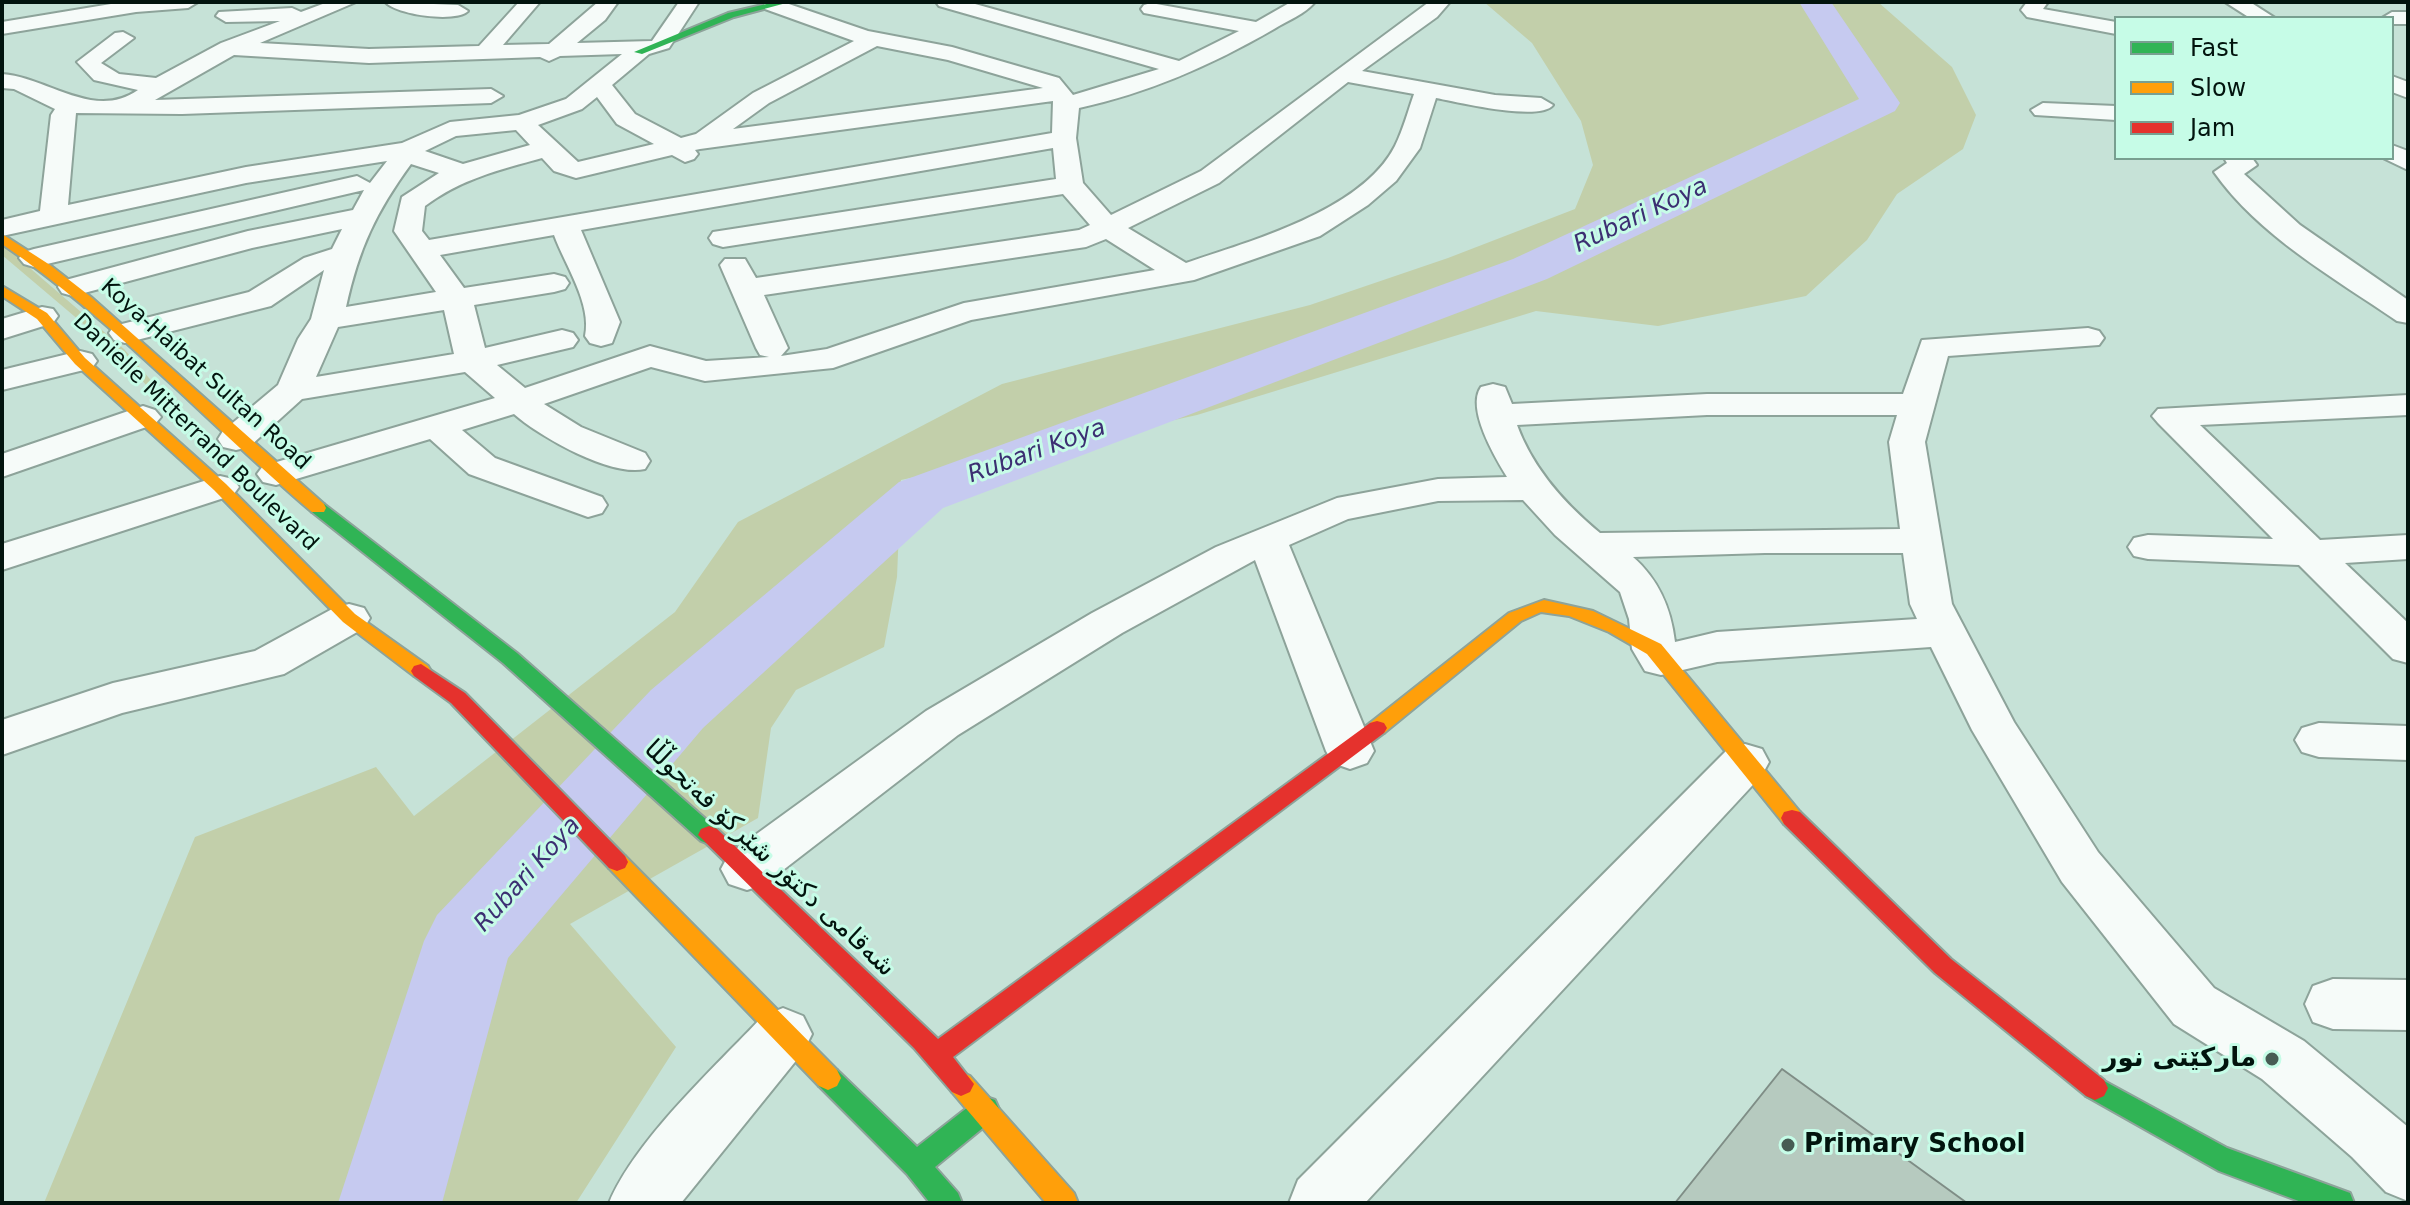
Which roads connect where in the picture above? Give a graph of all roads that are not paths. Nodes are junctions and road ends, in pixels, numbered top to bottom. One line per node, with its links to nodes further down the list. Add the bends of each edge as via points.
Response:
1 (188, 2): 13 (street)
2 (346, 2): 18 (street)
3 (395, 2): 17 (street)
4 (530, 2): 31 (street)
5 (608, 2): 30 (street)
6 (946, 2): 33 (street)
7 (1164, 2): 23 (street, via 1151,9)
8 (1305, 2): 23 (street)
9 (1440, 2): 34 (street)
10 (2038, 2): 22 (street, via 2031,10 2037,14)
11 (2070, 2): 16 (street)
12 (2235, 2): 20 (street)
13 (149, 3): 21 (street)
14 (693, 4): 27 (street)
15 (779, 4): 26 (street); 27 (main road, via 731,15)
16 (2104, 7)
17 (458, 11)
18 (315, 15): 19 (street); 28 (street)
19 (226, 16)
20 (2261, 16)
21 (15, 28): 24 (street); 29 (street, via 20,38)
22 (2114, 28)
23 (1260, 29): 33 (street)
24 (70, 32)
25 (123, 38): 37 (street, via 88,62 96,73)
26 (875, 39): 40 (street, via 1051,83); 50 (street, via 761,98)
27 (651, 47): 30 (street); 36 (street)
28 (229, 48): 32 (street); 37 (street)
29 (2, 50)
30 (552, 51): 31 (street); 39 (street)
31 (484, 54): 32 (street)
32 (369, 56): 41 (street)
33 (1179, 68): 40 (street, via 1132,90)
34 (1343, 74): 38 (street); 61 (street, via 1210,177)
35 (7, 83): 43 (street)
36 (598, 84): 47 (street, via 574,104); 50 (street, via 625,118 653,136)
37 (158, 85): 44 (street)
38 (1427, 89): 42 (street); 67 (street, via 1407,148 1387,175 1358,199 1310,230)
39 (491, 96): 41 (street); 48 (street)
40 (1065, 98): 49 (street); 50 (street)
41 (315, 104): 44 (street)
42 (1541, 105)
43 (69, 106): 44 (street); 57 (street, via 63,115)
44 (131, 106)
45 (2043, 110): 46 (street)
46 (2114, 113)
47 (522, 122): 48 (street); 51 (street)
48 (450, 129): 52 (street)
49 (1064, 138): 55 (street); 56 (street)
50 (691, 144): 51 (street, via 576,170 563,165); 56 (street)
51 (549, 148): 54 (street)
52 (401, 160): 54 (street); 57 (street, via 246,175); 58 (street); 66 (street)
53 (2238, 160): 73 (street, via 2243,166 2227,172 2262,208)
54 (462, 172): 64 (street, via 412,203 408,231)
55 (1070, 185): 61 (street); 63 (street)
56 (711, 200): 59 (street); 63 (street)
57 (53, 215): 60 (street)
58 (365, 216): 65 (street); 69 (street, via 248,240)
59 (565, 222): 64 (street); 78 (street, via 567,240 587,272 604,322)
60 (2, 228)
61 (1108, 228): 67 (street); 70 (street, via 1086,238)
62 (2, 238): 66 (main road, Koya-Haibat Sultan Road)
63 (723, 238): 70 (street)
64 (420, 250): 72 (street)
65 (343, 255): 75 (street); 77 (street, via 314,264 260,299)
66 (34, 258): 69 (main road, Koya-Haibat Sultan Road)
67 (1183, 274): 86 (street, via 964,312 818,360 705,371 650,356)
68 (554, 283): 72 (street)
69 (73, 287): 77 (main road, Koya-Haibat Sultan Road)
70 (746, 289): 81 (street)
71 (2, 290): 74 (main road, Danielle Mitterrand Boulevard)
72 (457, 300): 75 (street); 83 (street)
73 (2408, 314)
74 (42, 316): 76 (street); 82 (main road, Danielle Mitterrand Boulevard)
75 (327, 319): 85 (street)
76 (2, 329)
77 (125, 333): 91 (main road, Koya-Haibat Sultan Road)
78 (601, 336)
79 (2088, 338): 87 (street, via 1934,347)
80 (562, 340): 83 (street)
81 (772, 348)
82 (80, 361): 84 (street); 89 (main road, Danielle Mitterrand Boulevard)
83 (472, 361): 85 (street); 86 (street)
84 (2, 380)
85 (291, 391): 91 (street)
86 (520, 401): 90 (street); 92 (street, via 568,435)
87 (1919, 405): 96 (street, via 1494,405); 99 (street, via 1907,442)
88 (2408, 405): 103 (street, via 2170,416)
89 (143, 417): 93 (street); 95 (main road, Danielle Mitterrand Boulevard)
90 (436, 426): 94 (street); 97 (street, via 482,466)
91 (236, 439): 94 (main road, Koya-Haibat Sultan Road)
92 (632, 461)
93 (2, 466)
94 (276, 474): 105 (main road, Koya-Haibat Sultan Road)
95 (220, 487): 104 (street); 106 (main road, Danielle Mitterrand Boulevard)
96 (1532, 488): 98 (street, via 1438,490 1337,510); 100 (street)
97 (588, 505)
98 (1267, 540): 113 (street); 115 (street, via 1107,623 942,723)
99 (1923, 541): 100 (street); 107 (street, via 1931,604)
100 (1593, 546): 109 (street, via 1640,591)
101 (2148, 547): 103 (street)
102 (2408, 547): 103 (street)
103 (2308, 553): 108 (street)
104 (2, 557)
105 (410, 583): 115 (main road, شەقامی دکتۆر شێرکۆ فەتحوڵڵا, via 510,658)
106 (349, 618): 110 (street, via 268,663 113,699); 118 (main road, via 458,698)
107 (1944, 632): 109 (street); 122 (street, via 1995,730 2080,867 2194,1006 2283,1060)
108 (2408, 648)
109 (1658, 655): 113 (main road, via 1629,634 1541,606 1515,617); 114 (main road)
110 (2, 738)
111 (2319, 740): 112 (street)
112 (2408, 743)
113 (1350, 751): 119 (main road)
114 (1745, 762): 126 (street); 127 (main road, via 1807,836 1943,966 2086,1083 2219,1158)
115 (739, 862): 119 (main road, شەقامی دکتۆر شێرکۆ فەتحوڵڵا)
116 (2333, 1004): 117 (street)
117 (2408, 1005)
118 (783, 1034): 121 (main road); 123 (street)
119 (936, 1055): 120 (main road, شەقامی دکتۆر شێرکۆ فەتحوڵڵا)
120 (986, 1109): 121 (main road); 125 (main road, شەقامی دکتۆر شێرکۆ فەتحوڵڵا)
121 (916, 1165): 124 (main road)
122 (2408, 1170)
123 (641, 1203)
124 (948, 1203)
125 (1064, 1203)
126 (1321, 1203)
127 (2340, 1203)

